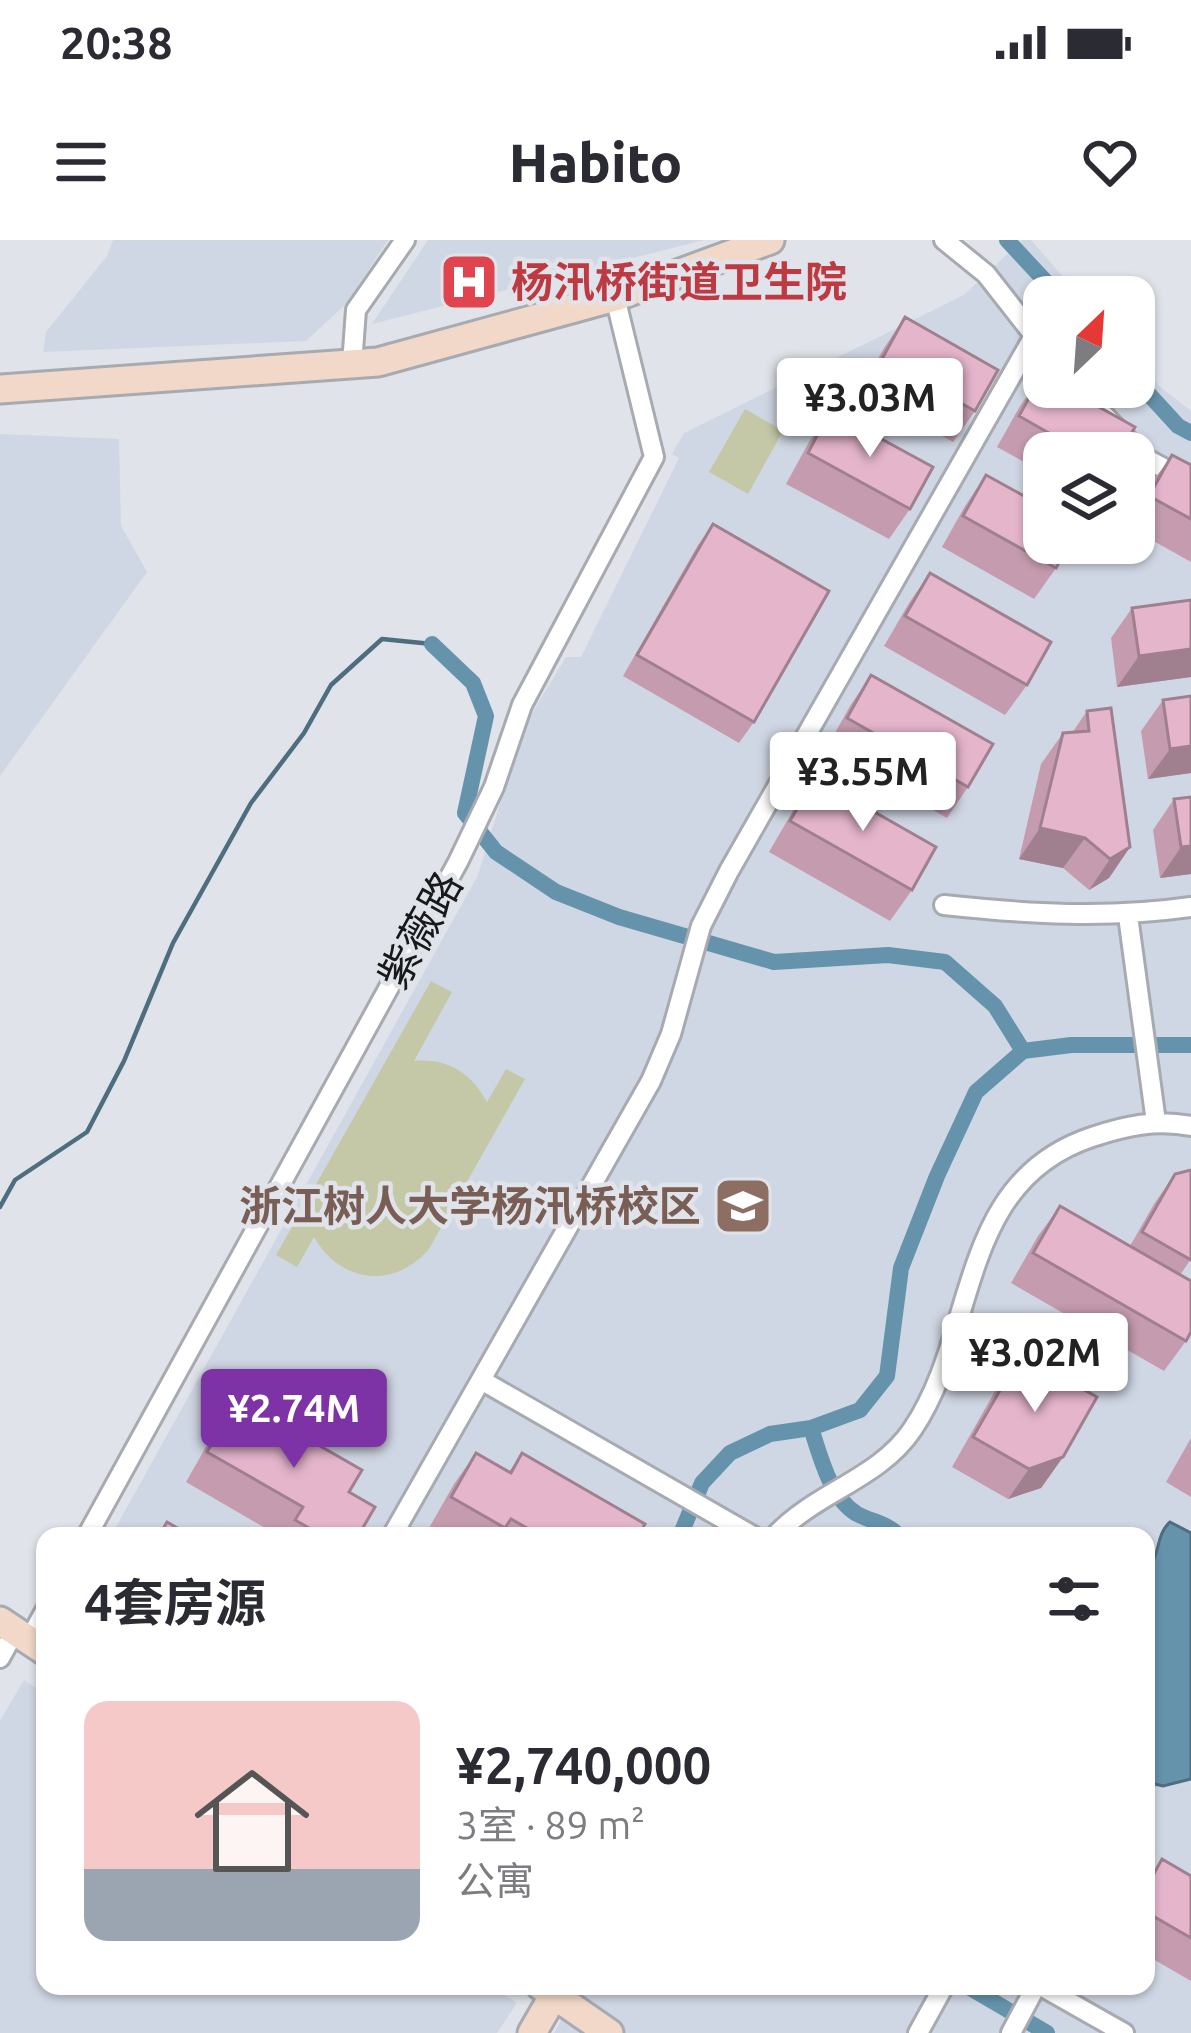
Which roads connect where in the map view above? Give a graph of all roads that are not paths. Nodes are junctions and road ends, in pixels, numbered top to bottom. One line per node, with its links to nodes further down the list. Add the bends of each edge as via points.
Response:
1 (405, 240): 6 (street, via 356,310)
2 (770, 240): 4 (street)
3 (944, 240): 5 (street, via 986,274)
4 (615, 297): 6 (street); 17 (street, 紫薇路, via 654,457 522,705 458,862)
5 (1023, 321)
6 (352, 364): 8 (street)
7 (1023, 369): 16 (street, via 729,871 701,926 652,1082)
8 (0, 389)
9 (1097, 408): 10 (street, via 1145,458)
10 (1191, 483)
11 (944, 905): 13 (street)
12 (1191, 907): 13 (street)
13 (1128, 916): 14 (street)
14 (1156, 1123): 15 (street); 20 (street, via 1083,1140 1023,1183 993,1217 943,1371 909,1435)
15 (1191, 1126)
16 (482, 1380): 18 (street); 19 (street)
17 (91, 1527)
18 (397, 1527)
19 (737, 1527)
20 (788, 1527)
21 (22, 1636): 22 (street)
22 (0, 1658)
23 (545, 1995): 28 (street)
24 (554, 1995): 29 (street)
25 (939, 1995): 30 (street)
26 (1033, 1995): 31 (street)
27 (1054, 1995): 32 (street)
28 (532, 2033)
29 (609, 2033)
30 (917, 2033)
31 (1011, 2033)
32 (1124, 2033)

